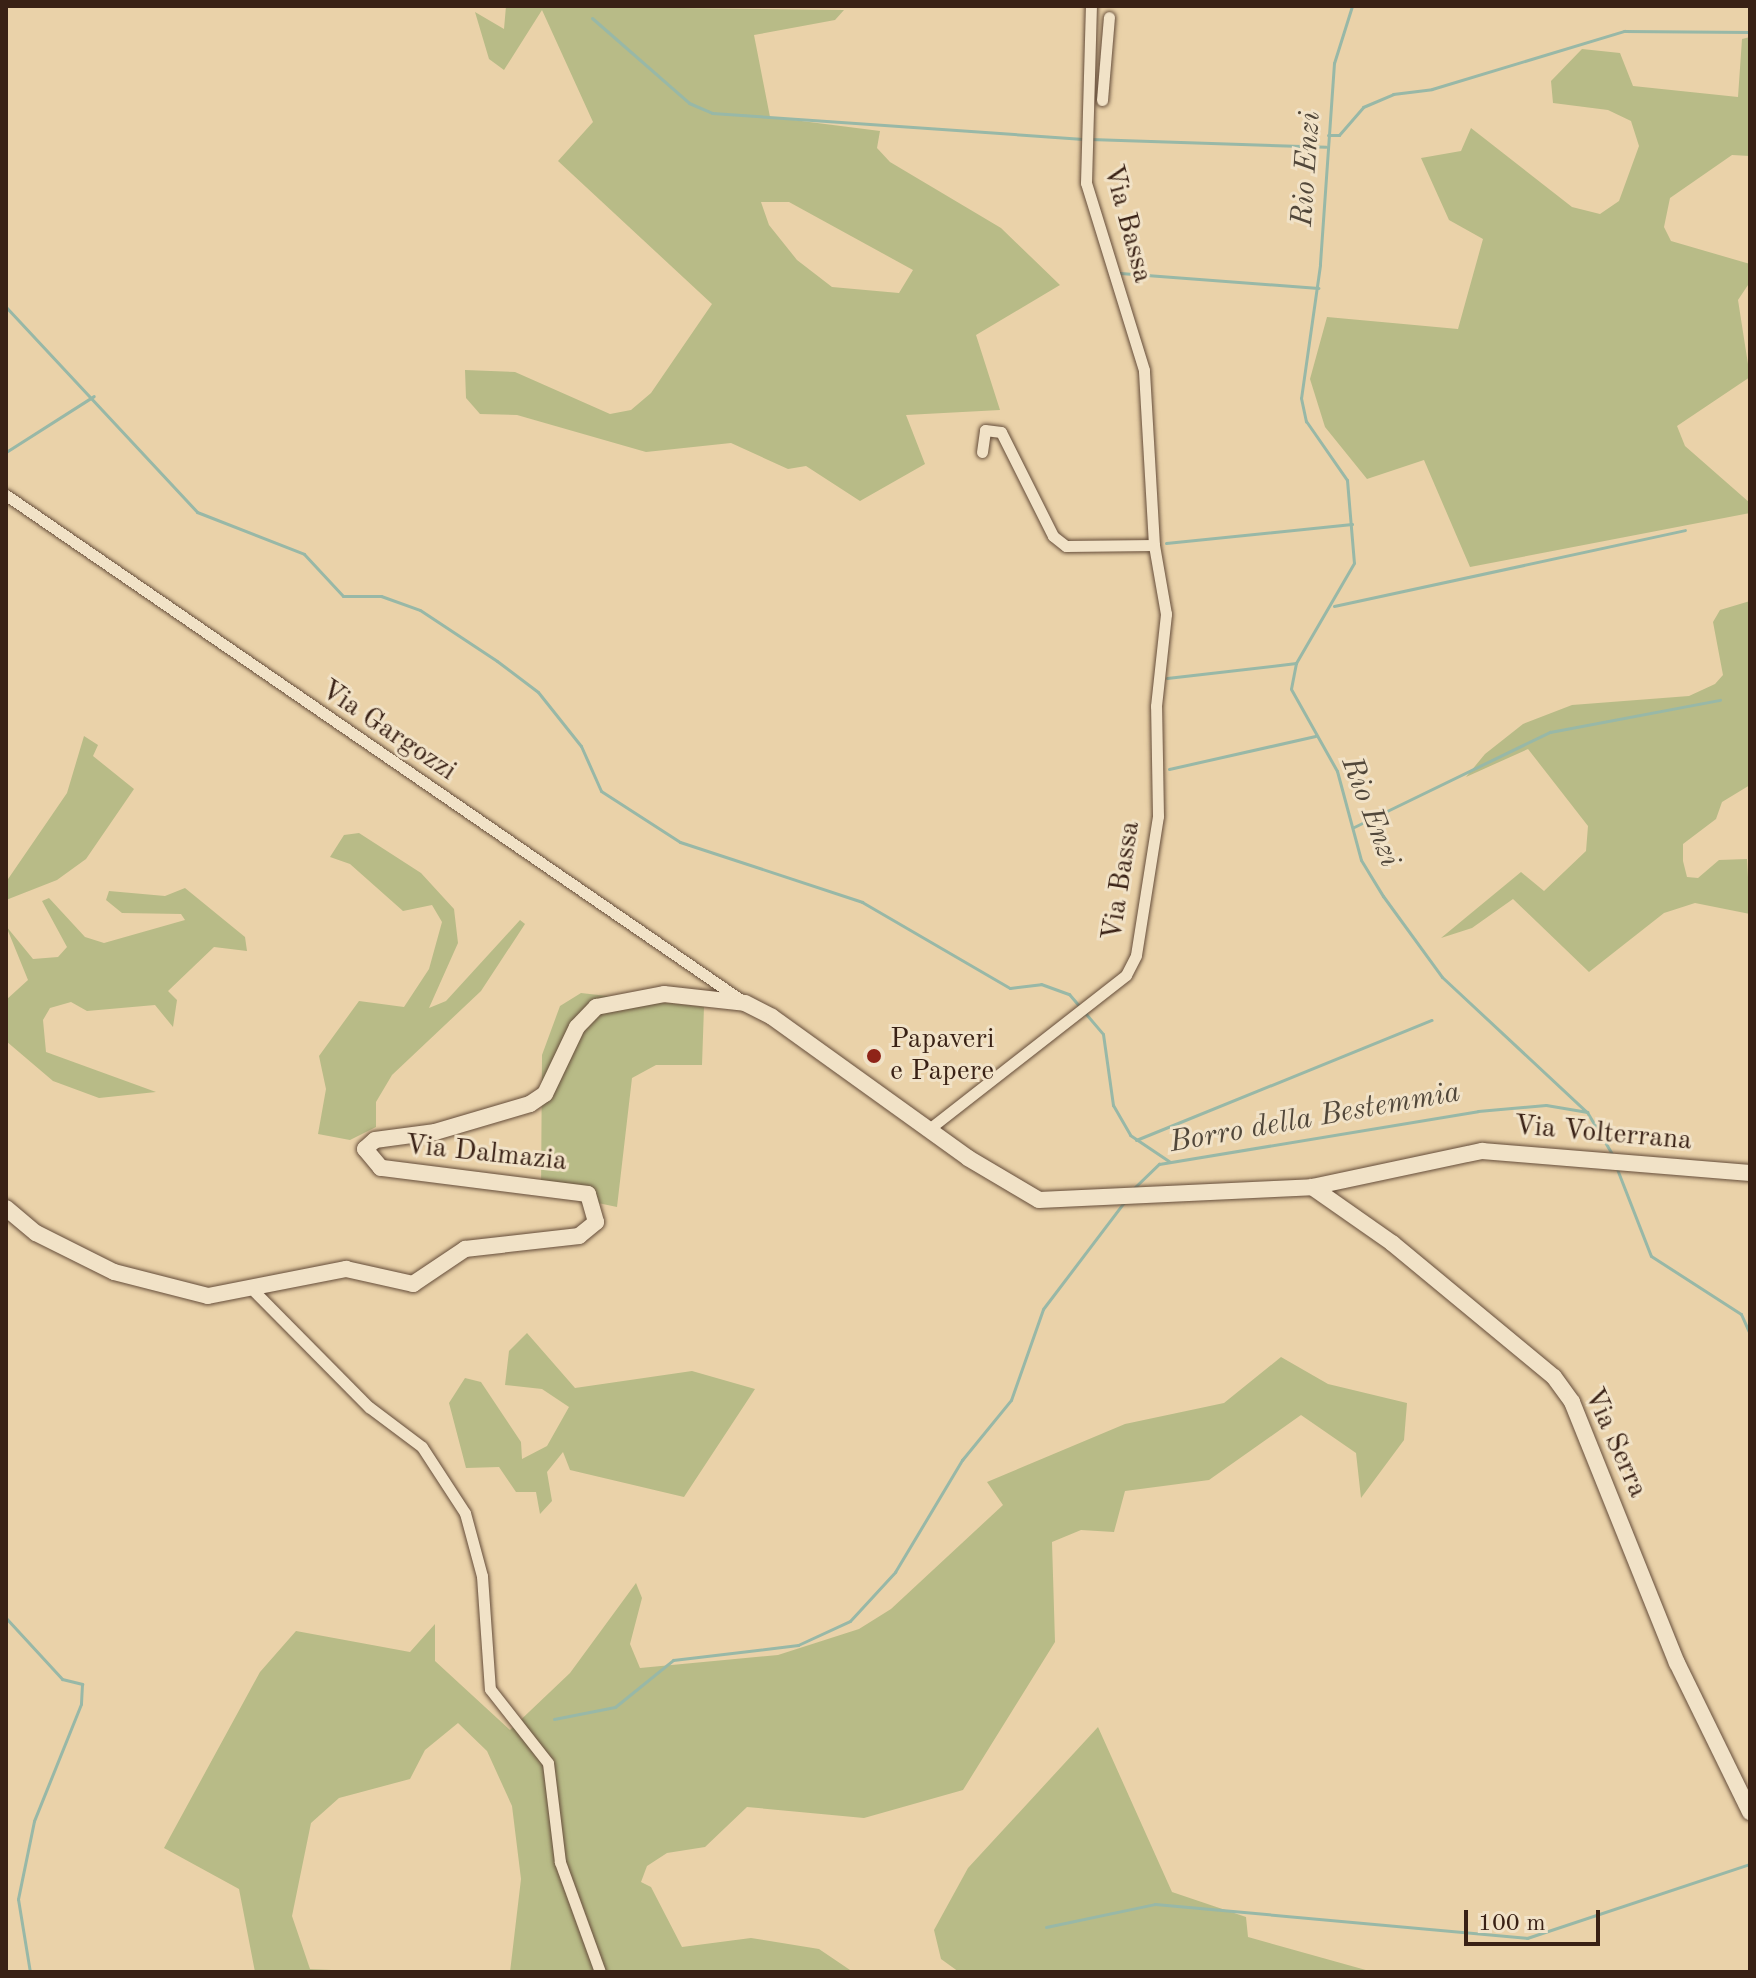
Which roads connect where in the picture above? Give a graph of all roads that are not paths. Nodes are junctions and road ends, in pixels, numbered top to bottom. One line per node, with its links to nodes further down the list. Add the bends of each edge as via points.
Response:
1 (1091, 6): 3 (street, Via Bassa)
2 (1109, 17): 4 (street)
3 (1089, 57): 4 (street); 8 (street, Via Bassa, via 1083,139 1093,211 1144,370)
4 (1105, 58): 5 (street)
5 (1102, 100)
6 (982, 452): 8 (street, via 985,430 1001,432 1053,536 1066,546)
7 (6, 495): 9 (street, Via Gargozzi)
8 (1154, 545): 10 (street, Via Bassa, via 1167,631 1156,706 1158,816 1136,955 1096,1003)
9 (745, 1003): 10 (main road, Via Dalmazia); 14 (main road, Via Dalmazia, via 664,994 596,1007 577,1027 545,1094 530,1104 435,1132 375,1140 365,1149 381,1168 588,1194 597,1214 587,1233 465,1249 413,1284 346,1269)
10 (929, 1129): 12 (main road, Via Dalmazia, via 1021,1194 1058,1201)
11 (1750, 1173): 12 (main road, Via Volterrana, via 1482,1151)
12 (1312, 1187): 15 (main road, Via Serra, via 1392,1243 1554,1377 1572,1402 1677,1663)
13 (6, 1208): 14 (main road, Via Dalmazia, via 36,1233 114,1272 208,1296)
14 (255, 1292): 16 (street, via 442,1473 465,1513 479,1565 490,1689 501,1712 532,1737 553,1781 560,1862)
15 (1750, 1812)
16 (600, 1972)

